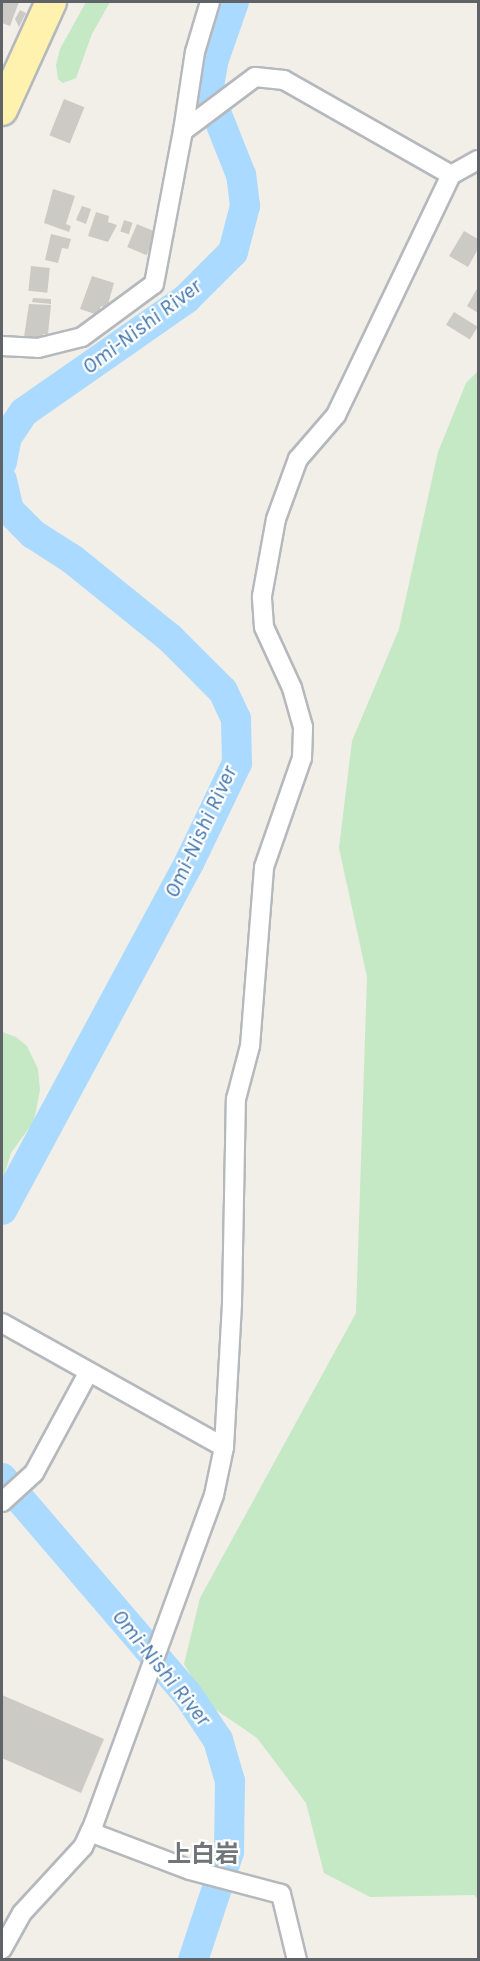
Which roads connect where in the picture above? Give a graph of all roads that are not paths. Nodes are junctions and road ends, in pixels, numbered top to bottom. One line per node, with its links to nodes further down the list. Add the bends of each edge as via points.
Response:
1 (51, 2): 3 (main road)
2 (210, 2): 4 (street, via 195,52)
3 (2, 110)
4 (186, 129): 6 (street, via 255,77 284,80); 7 (street, via 154,284 82,337 45,347)
5 (478, 160): 6 (street)
6 (451, 175): 10 (street, via 336,415 298,459 276,519 262,596 264,627 292,688 303,727 302,758 264,867 250,1046 236,1099)
7 (2, 346)
8 (2, 1323): 9 (street)
9 (88, 1373): 10 (street); 11 (street, via 28,1479)
10 (224, 1447): 12 (street, via 214,1495)
11 (2, 1502)
12 (90, 1832): 13 (street, via 66,1869 22,1913); 14 (street, via 205,1874 281,1894)
13 (2, 1949)
14 (297, 1959)

